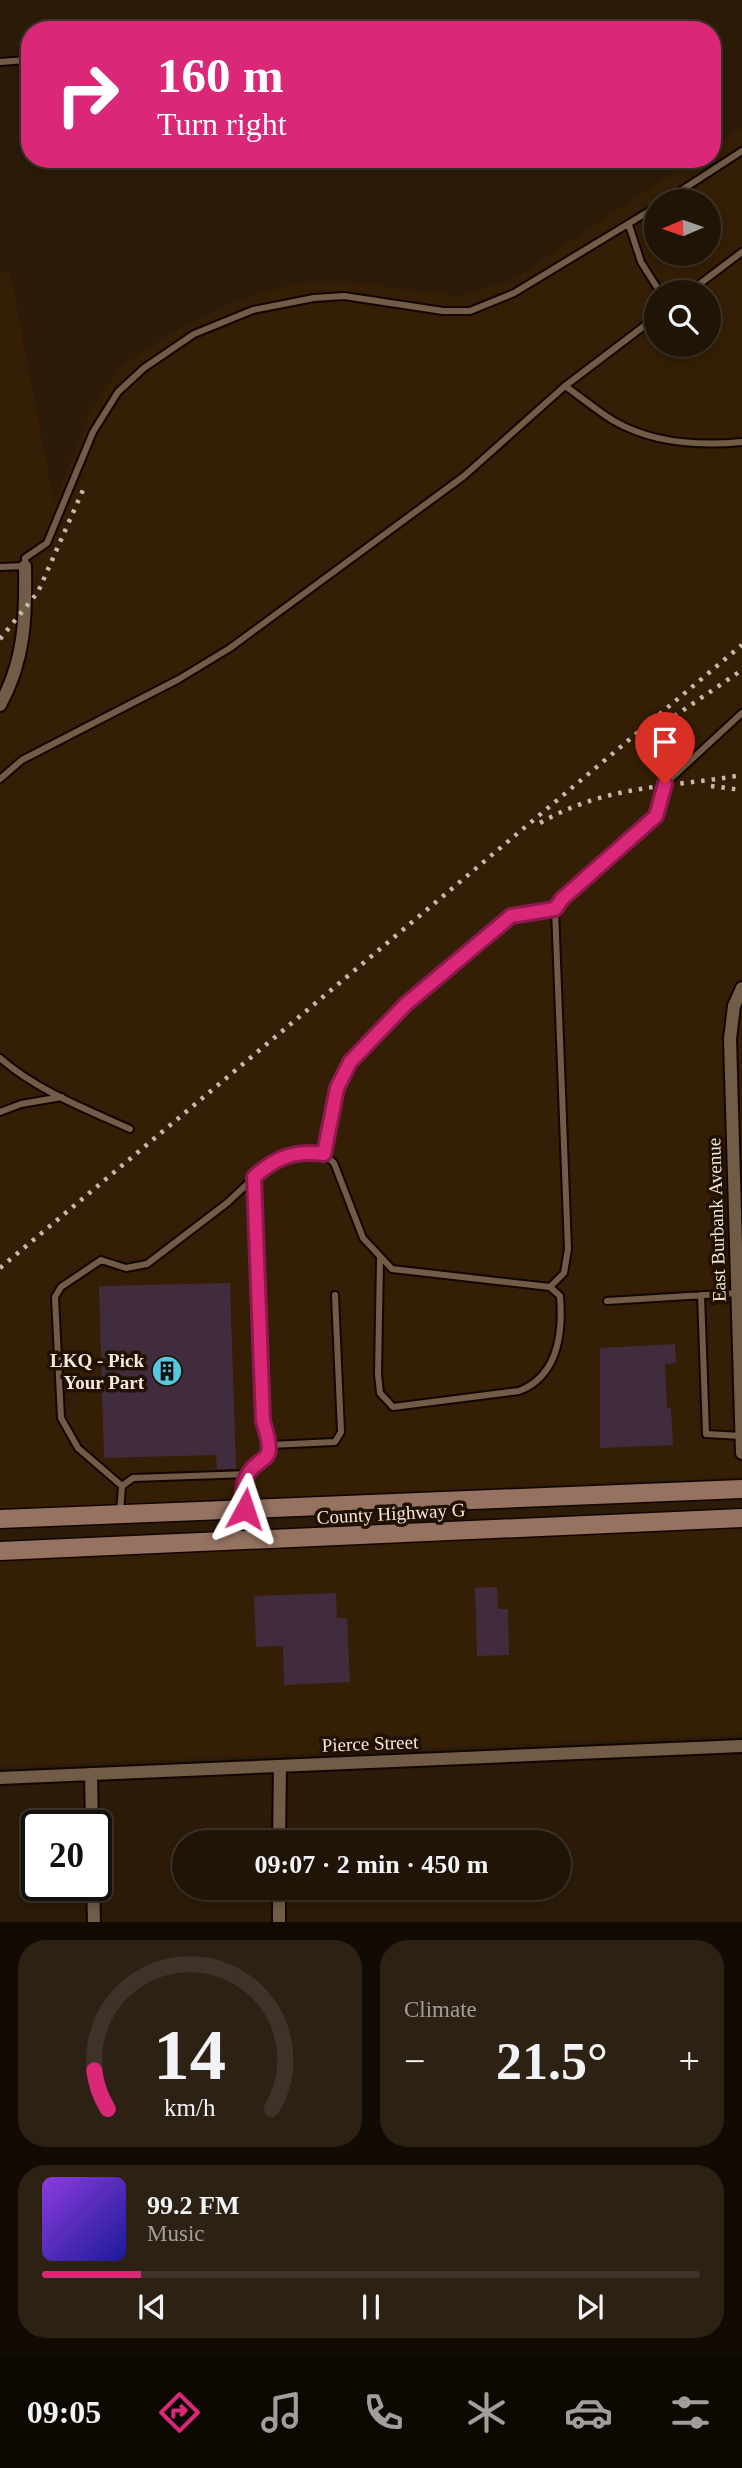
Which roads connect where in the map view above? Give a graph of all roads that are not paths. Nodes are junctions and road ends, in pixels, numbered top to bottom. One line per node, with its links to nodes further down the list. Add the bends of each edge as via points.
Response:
1 (21, 60): 2 (lane)
2 (0, 62)
3 (742, 152): 4 (lane)
4 (721, 166)
5 (717, 168): 6 (lane)
6 (685, 189)
7 (644, 215): 8 (lane)
8 (629, 225): 10 (lane); 15 (lane, via 514,293 470,311 344,296 314,298 253,310 194,334 118,392 93,432 47,543 25,558)
9 (742, 252): 11 (lane)
10 (652, 280)
11 (705, 280)
12 (644, 326): 13 (lane)
13 (565, 386): 14 (lane, via 615,422 650,434 689,444); 19 (lane, via 464,476 241,640 167,686 22,760)
14 (742, 442)
15 (25, 566): 16 (lane); 17 (street, via 22,650)
16 (0, 567)
17 (0, 705)
18 (742, 713): 20 (lane, via 665,784 656,816)
19 (0, 779)
20 (555, 909): 27 (lane, via 511,916 406,1004 350,1062 337,1088); 32 (lane, via 568,1249 564,1272)
21 (742, 988): 22 (street, East Burbank Avenue)
22 (739, 1003): 28 (street, East Burbank Avenue, via 730,1039)
23 (0, 1058): 24 (lane)
24 (62, 1097): 25 (lane); 26 (lane)
25 (0, 1112)
26 (130, 1129)
27 (324, 1154): 29 (lane, via 292,1153 272,1161); 31 (lane, via 344,1183 363,1238)
28 (738, 1155): 30 (street, East Burbank Avenue)
29 (254, 1177): 38 (lane, via 263,1421); 41 (lane, via 147,1264 126,1268 101,1261 61,1287 55,1297 61,1418 78,1448)
30 (739, 1241): 33 (street, East Burbank Avenue)
31 (380, 1259): 32 (lane, via 392,1269 407,1272); 32 (lane, via 378,1374 380,1392 393,1407 532,1386 557,1355 560,1296)
32 (550, 1287)
33 (737, 1293): 35 (lane); 37 (street, East Burbank Avenue)
34 (335, 1295): 38 (lane, via 341,1432 335,1442)
35 (701, 1295): 36 (lane); 37 (lane, via 706,1434)
36 (607, 1301)
37 (742, 1436): 39 (street, East Burbank Avenue)
38 (270, 1445): 40 (lane, via 264,1461)
39 (742, 1453)
40 (249, 1474): 41 (lane, via 133,1478); 43 (lane, via 243,1484)
41 (122, 1486): 44 (lane)
42 (742, 1489): 43 (main road, County Highway G)
43 (245, 1509): 44 (main road, County Highway G); 47 (main road)
44 (120, 1514): 46 (main road, County Highway G)
45 (742, 1518): 47 (main road, County Highway G)
46 (0, 1519)
47 (247, 1540): 48 (main road, County Highway G)
48 (0, 1551)
49 (742, 1746): 50 (street, Pierce Street)
50 (280, 1766): 51 (street, Pierce Street); 54 (street)
51 (91, 1774): 52 (street, Pierce Street); 53 (street)
52 (0, 1778)
53 (92, 1810)
54 (279, 1830)
55 (279, 1900): 58 (street)
56 (93, 1901): 57 (street)
57 (94, 1922)
58 (279, 1922)

